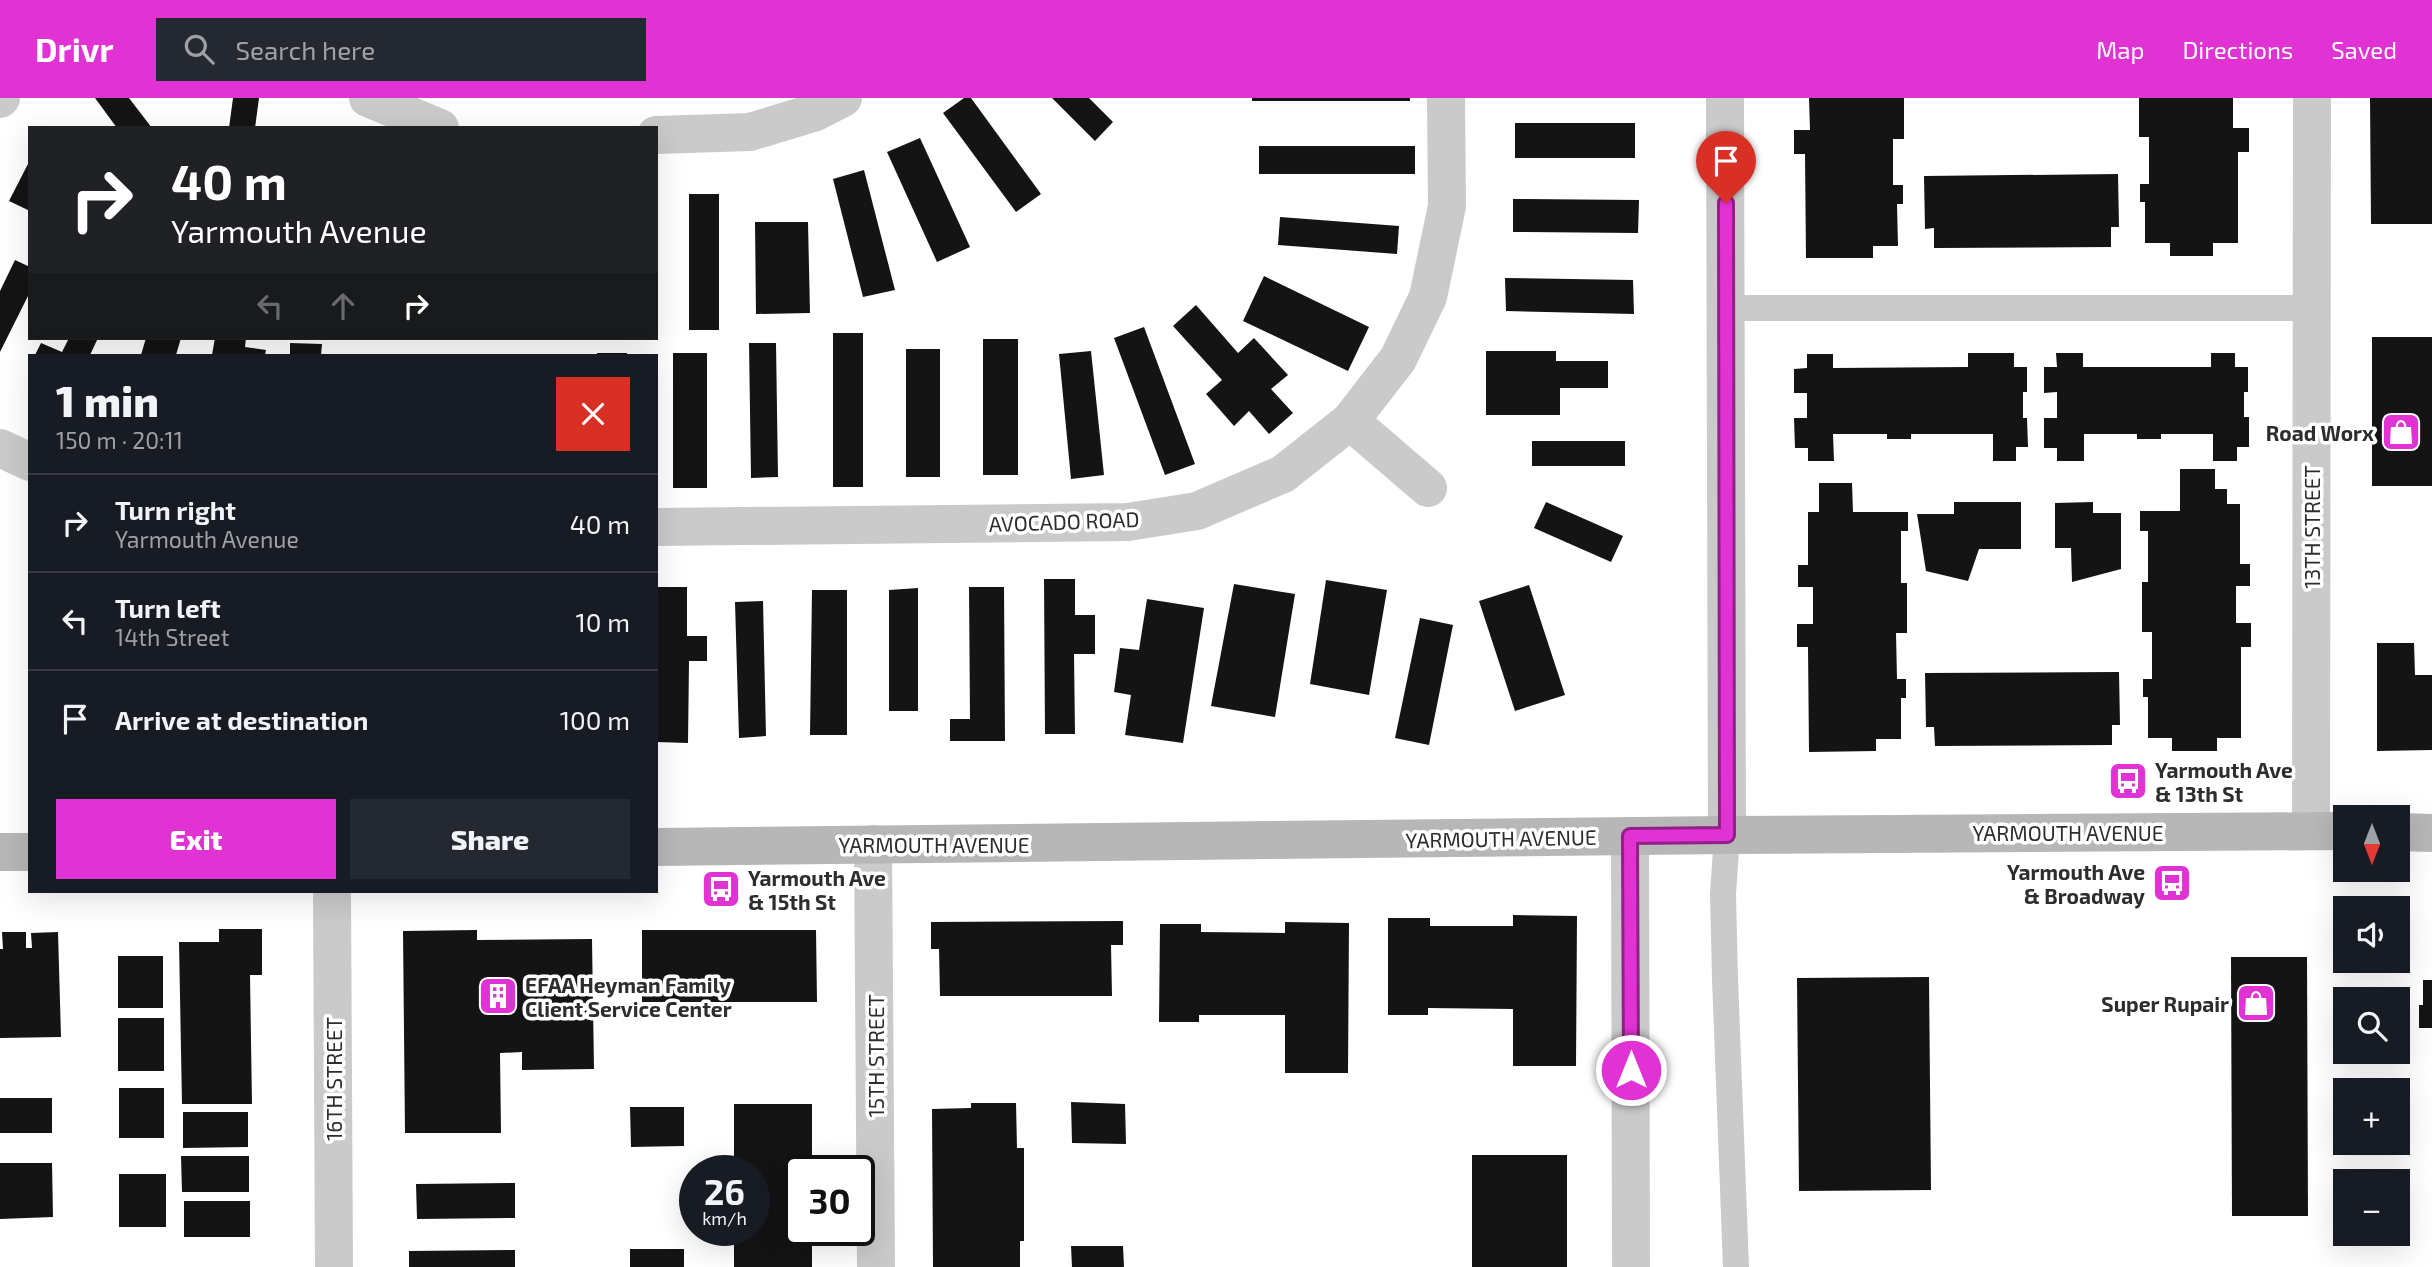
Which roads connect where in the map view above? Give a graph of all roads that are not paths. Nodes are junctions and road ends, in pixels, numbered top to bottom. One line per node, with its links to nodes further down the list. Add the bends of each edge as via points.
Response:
1 (368, 98): 6 (street)
2 (843, 98): 7 (street, via 816,112 750,132)
3 (1446, 98): 10 (street, AVOCADO ROAD, via 1447,205 1428,297 1398,359)
4 (1726, 98): 8 (street)
5 (2312, 98): 9 (street, 13TH STREET)
6 (435, 126)
7 (658, 135)
8 (1726, 308): 9 (lane); 18 (street)
9 (2311, 308): 15 (street, 13TH STREET)
10 (1350, 421): 13 (street); 14 (street, AVOCADO ROAD, via 1283,474 1197,511 1142,520)
11 (0, 448): 12 (street)
12 (28, 461)
13 (1428, 488)
14 (658, 527)
15 (2328, 831): 18 (street, YARMOUTH AVENUE)
16 (2410, 832): 17 (street)
17 (2432, 833)
18 (1727, 835): 19 (street, YARMOUTH AVENUE); 28 (lane, via 1724,955)
19 (1630, 836): 20 (street, YARMOUTH AVENUE); 27 (street)
20 (873, 844): 21 (street, YARMOUTH AVENUE); 26 (street, 15TH STREET)
21 (658, 847)
22 (0, 852): 23 (street)
23 (28, 852)
24 (332, 893): 25 (street, 16TH STREET)
25 (334, 1267)
26 (876, 1267)
27 (1631, 1267)
28 (1736, 1267)

